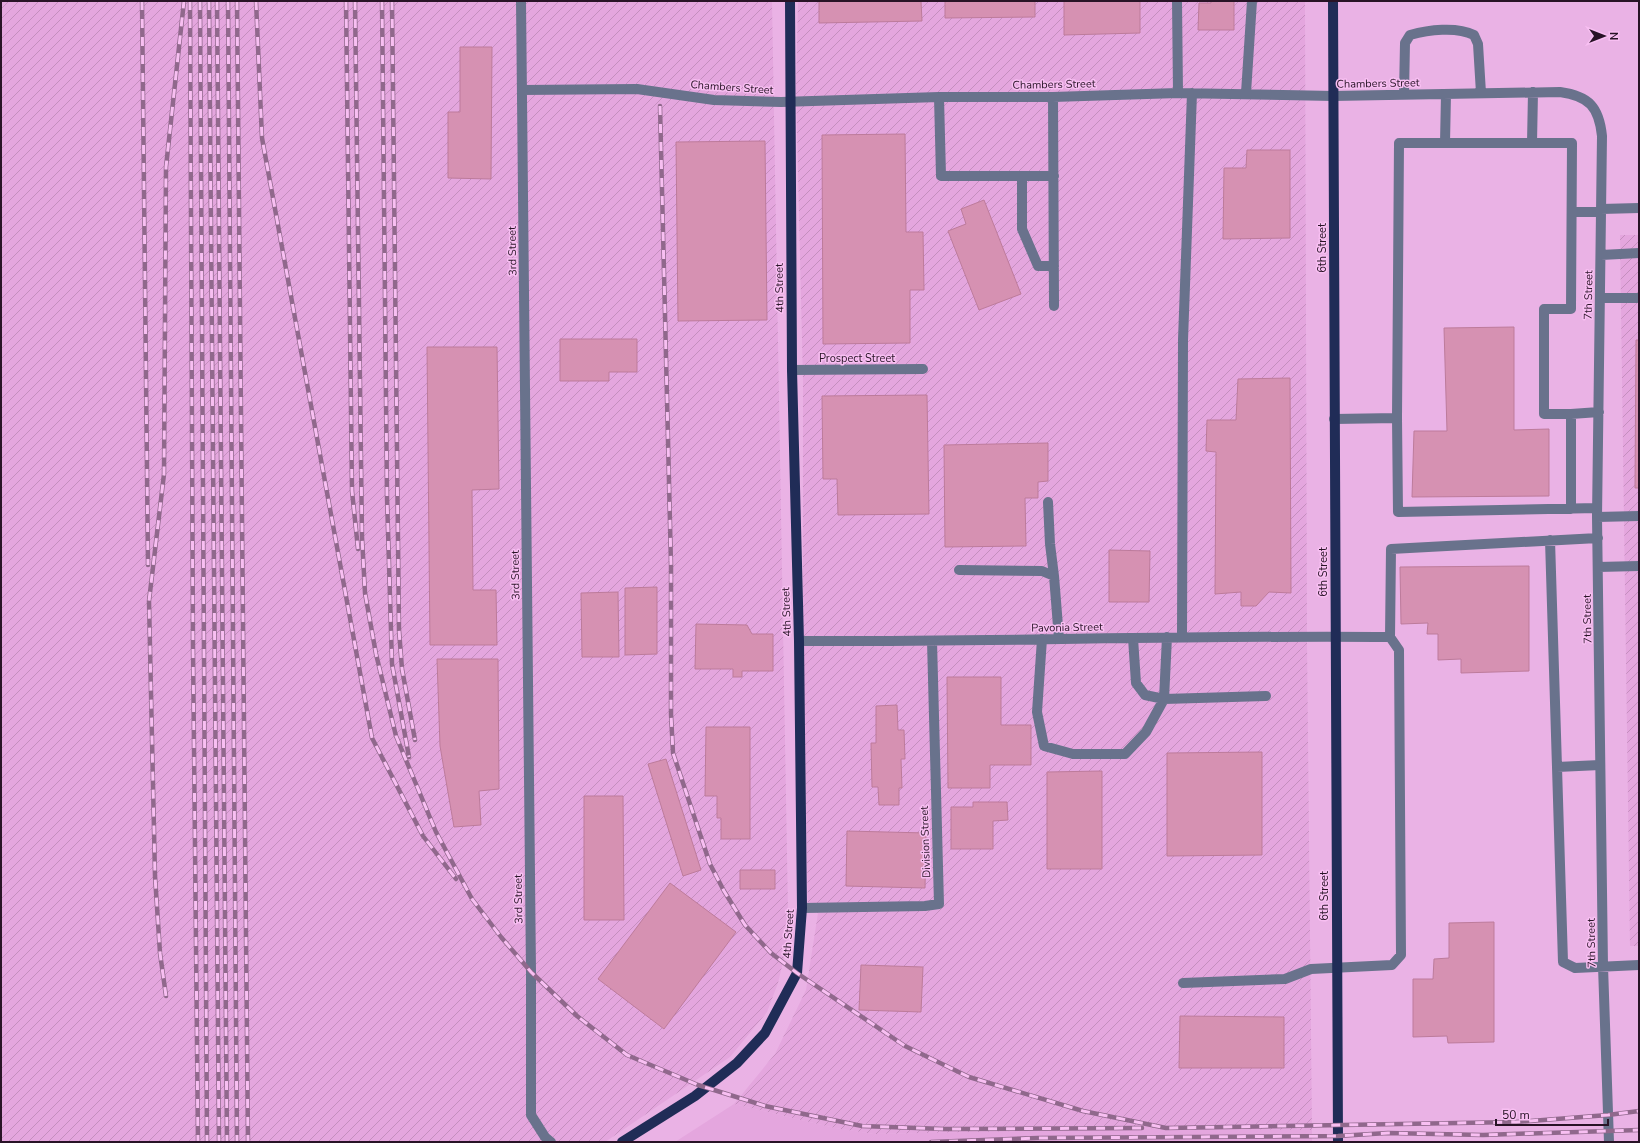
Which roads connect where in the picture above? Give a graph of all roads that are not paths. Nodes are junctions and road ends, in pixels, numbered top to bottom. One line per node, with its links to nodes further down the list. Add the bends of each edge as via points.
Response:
1 (521, 1): 6 (street, 3rd Street)
2 (790, 1): 18 (main road, 4th Street)
3 (1177, 1): 8 (street)
4 (1252, 1): 10 (street)
5 (1333, 1): 15 (main road, 6th Street)
6 (522, 90): 18 (street, Chambers Street, via 637,89 714,100); 66 (street, 3rd Street, via 531,956 530,1087 531,1115)
7 (1533, 92): 11 (street, Chambers Street); 17 (street, Chambers Street, via 1560,92); 20 (street)
8 (1178, 93): 9 (street, Chambers Street); 16 (street, Chambers Street)
9 (1192, 93): 10 (street, Chambers Street); 50 (street, via 1182,340)
10 (1246, 93): 15 (street, Chambers Street)
11 (1481, 93): 12 (street, via 1478,44 1474,34 1465,30 1410,34 1405,43); 13 (street, Chambers Street)
12 (1404, 94): 13 (street, Chambers Street); 15 (street, Chambers Street)
13 (1446, 94): 19 (street)
14 (939, 96): 16 (street, Chambers Street); 18 (street, Chambers Street); 21 (street, via 941,176)
15 (1333, 96): 37 (main road, 6th Street)
16 (1053, 97): 22 (street)
17 (1587, 99): 24 (street, 7th Street, via 1600,122)
18 (790, 102): 33 (main road, 4th Street)
19 (1445, 143): 20 (street); 36 (street, via 1399,143)
20 (1532, 143): 25 (street, via 1572,143)
21 (1022, 176): 22 (street); 28 (street, via 1022,229 1038,266)
22 (1054, 176): 28 (street)
23 (1639, 208): 24 (street)
24 (1601, 211): 25 (street); 27 (street, 7th Street)
25 (1572, 212): 35 (street, via 1571,309 1544,309 1544,414)
26 (1639, 253): 27 (street)
27 (1601, 256): 29 (street, 7th Street)
28 (1054, 266): 31 (street)
29 (1600, 298): 30 (street); 34 (street, 7th Street)
30 (1639, 298)
31 (1054, 306)
32 (922, 369): 33 (street, Prospect Street)
33 (792, 370): 55 (main road, 4th Street)
34 (1599, 412): 35 (street); 40 (street, 7th Street)
35 (1571, 414): 39 (street)
36 (1397, 418): 37 (street); 39 (street, via 1398,512)
37 (1334, 419): 48 (main road, 6th Street)
38 (1048, 502): 47 (street)
39 (1571, 509): 40 (street)
40 (1597, 513): 41 (street); 42 (street, 7th Street)
41 (1639, 516)
42 (1598, 538): 43 (street); 45 (street, 7th Street)
43 (1550, 540): 51 (street, via 1391,549); 60 (street)
44 (1639, 566): 45 (street)
45 (1598, 567): 59 (street, 7th Street)
46 (959, 570): 47 (street, via 1042,571)
47 (1054, 576): 54 (street)
48 (1335, 636): 50 (street, Pavonia Street); 51 (street, Pavonia Street); 64 (main road, 6th Street)
49 (1167, 637): 50 (street, Pavonia Street); 52 (street, Pavonia Street); 58 (street)
50 (1182, 637)
51 (1390, 637): 64 (street, via 1399,650 1401,955 1392,965)
52 (1133, 638): 54 (street, Pavonia Street); 58 (street, via 1136,683 1145,695)
53 (1042, 639): 54 (street, Pavonia Street); 56 (street, Pavonia Street); 58 (street, via 1037,712 1044,746 1073,754 1125,754 1146,732)
54 (1059, 639)
55 (799, 641): 56 (street, Pavonia Street); 61 (main road, 4th Street)
56 (932, 641): 61 (street, Division Street, via 939,904)
57 (1266, 696): 58 (street)
58 (1164, 699)
59 (1600, 764): 60 (street); 63 (street, 7th Street)
60 (1557, 767): 63 (street, via 1563,962 1575,968)
61 (802, 908): 67 (main road, 4th Street, via 797,973 765,1033 737,1063 695,1096)
62 (1639, 965): 63 (street)
63 (1603, 966): 69 (street, 7th Street)
64 (1337, 968): 65 (street, via 1311,969 1285,979); 68 (main road, 6th Street)
65 (1182, 983)
66 (551, 1142)
67 (622, 1142)
68 (1338, 1142)
69 (1609, 1142)

